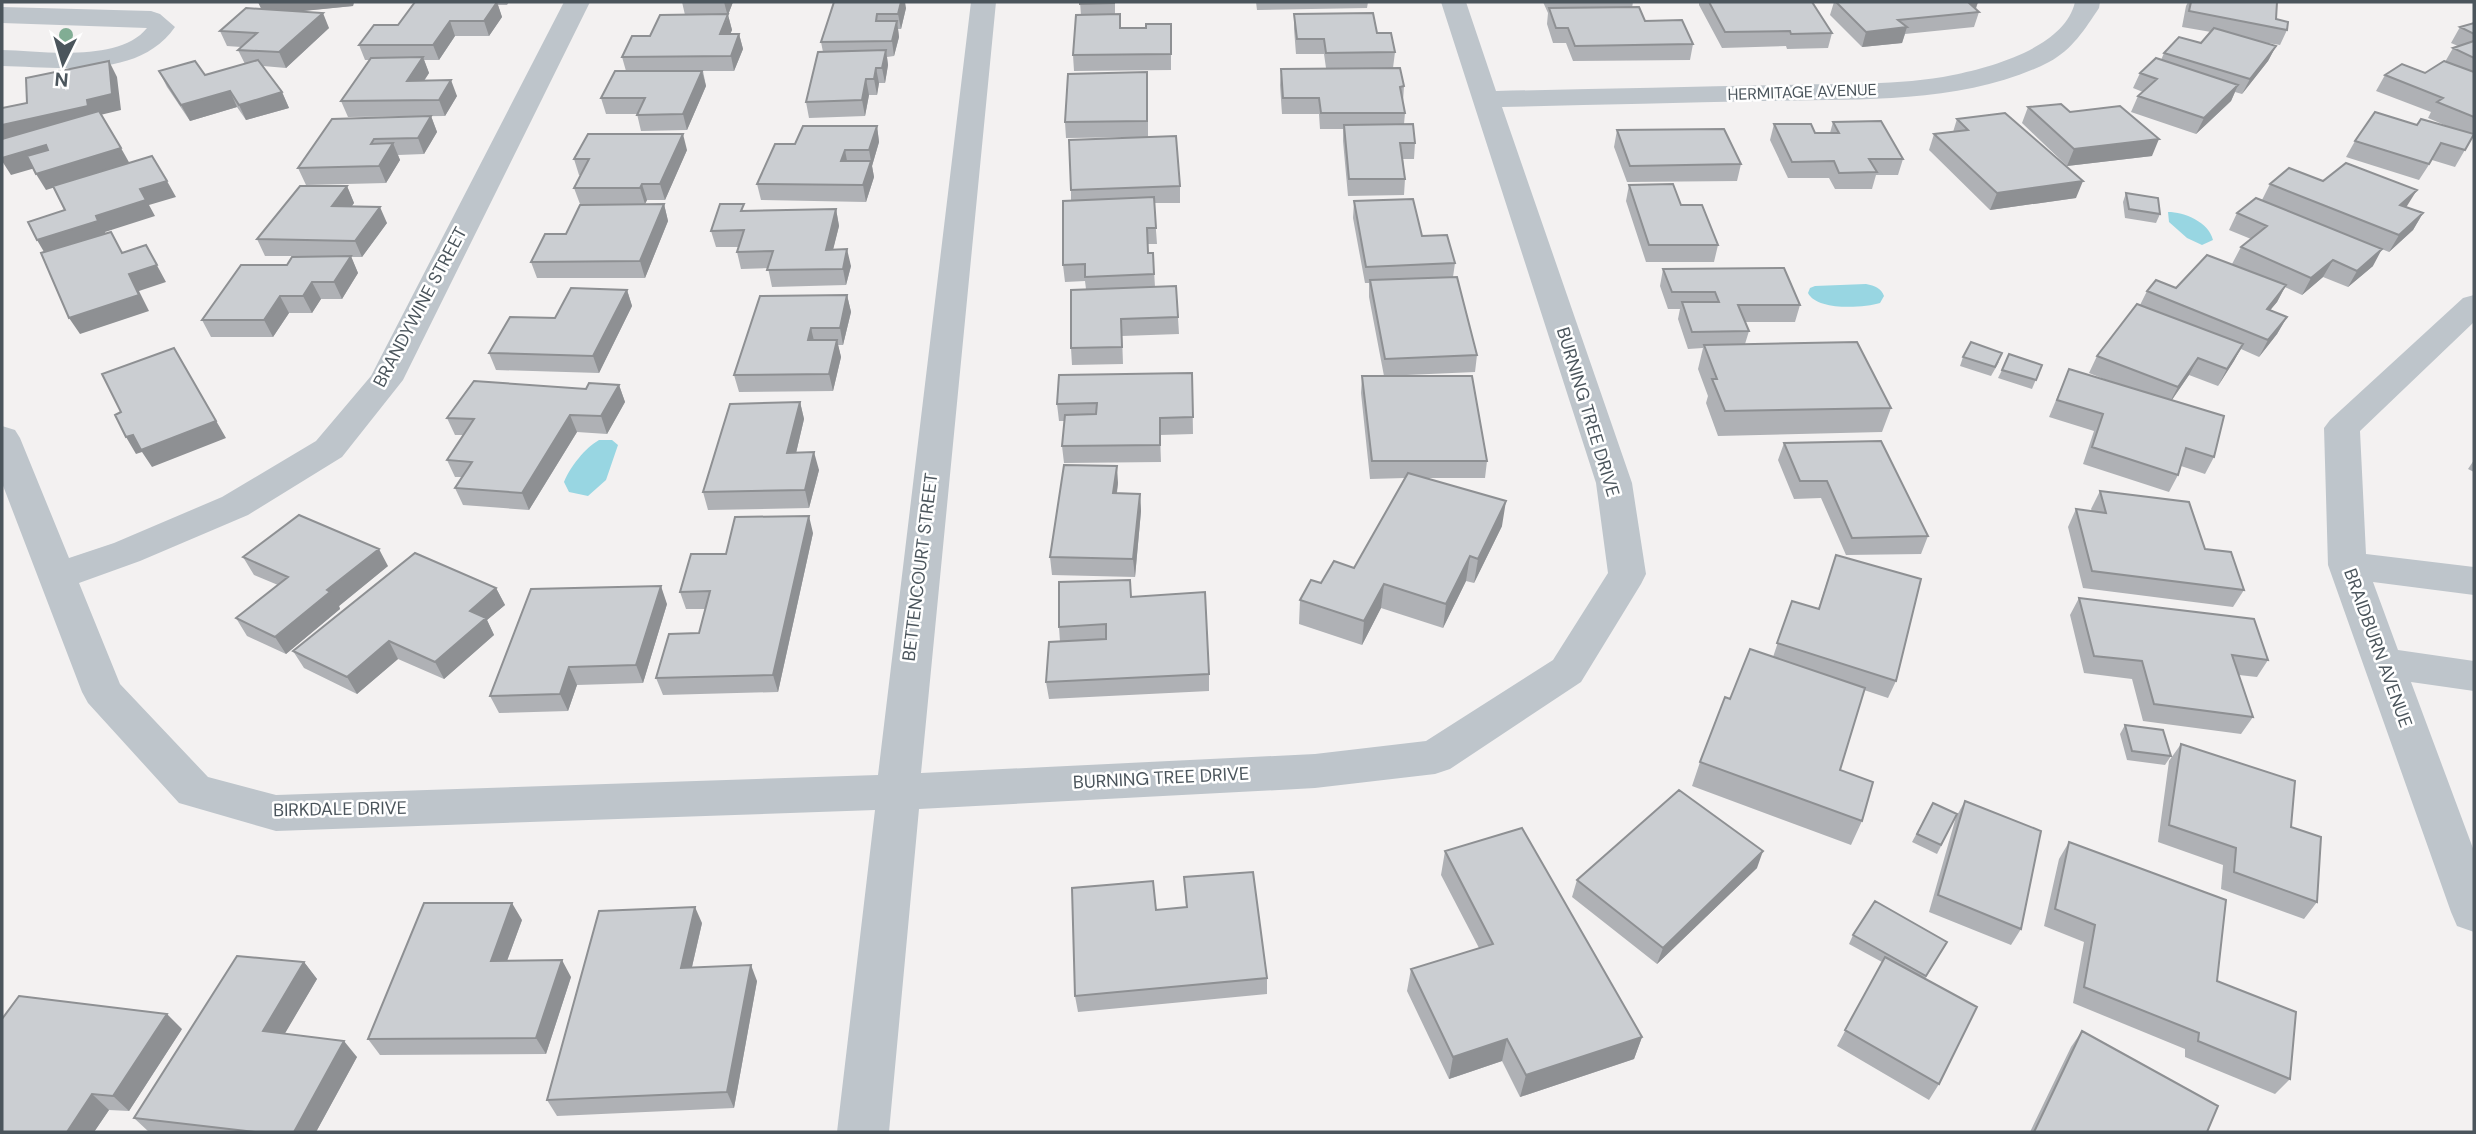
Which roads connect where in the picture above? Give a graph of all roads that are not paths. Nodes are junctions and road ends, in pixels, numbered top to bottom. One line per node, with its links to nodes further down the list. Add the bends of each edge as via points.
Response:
1 (14, 2): 6 (street)
2 (577, 2): 13 (street, BRANDYWINE STREET, via 386,380 329,449 235,506)
3 (983, 2): 17 (street, BETTENCOURT STREET)
4 (1453, 2): 9 (street, BURNING TREE DRIVE)
5 (2087, 2): 9 (street, HERMITAGE AVENUE, via 2067,36 2041,56 1951,84 1867,91)
6 (2, 10)
7 (2, 15): 8 (street, via 151,19 162,27 144,47 121,55)
8 (2, 58)
9 (1485, 99): 17 (street, BURNING TREE DRIVE, via 1616,496 1626,574 1567,671 1434,757 1315,771)
10 (2474, 305): 12 (street, BRAIDBURN AVENUE, via 2342,428)
11 (2, 438): 13 (street, BIRKDALE DRIVE)
12 (2347, 565): 14 (street); 15 (street, BRAIDBURN AVENUE)
13 (59, 576): 17 (street, BIRKDALE DRIVE, via 103,692 194,791 276,813)
14 (2474, 581)
15 (2383, 663): 16 (street); 18 (street, BRAIDBURN AVENUE)
16 (2474, 676)
17 (897, 792): 19 (street, BETTENCOURT STREET)
18 (2474, 912)
19 (863, 1132)

